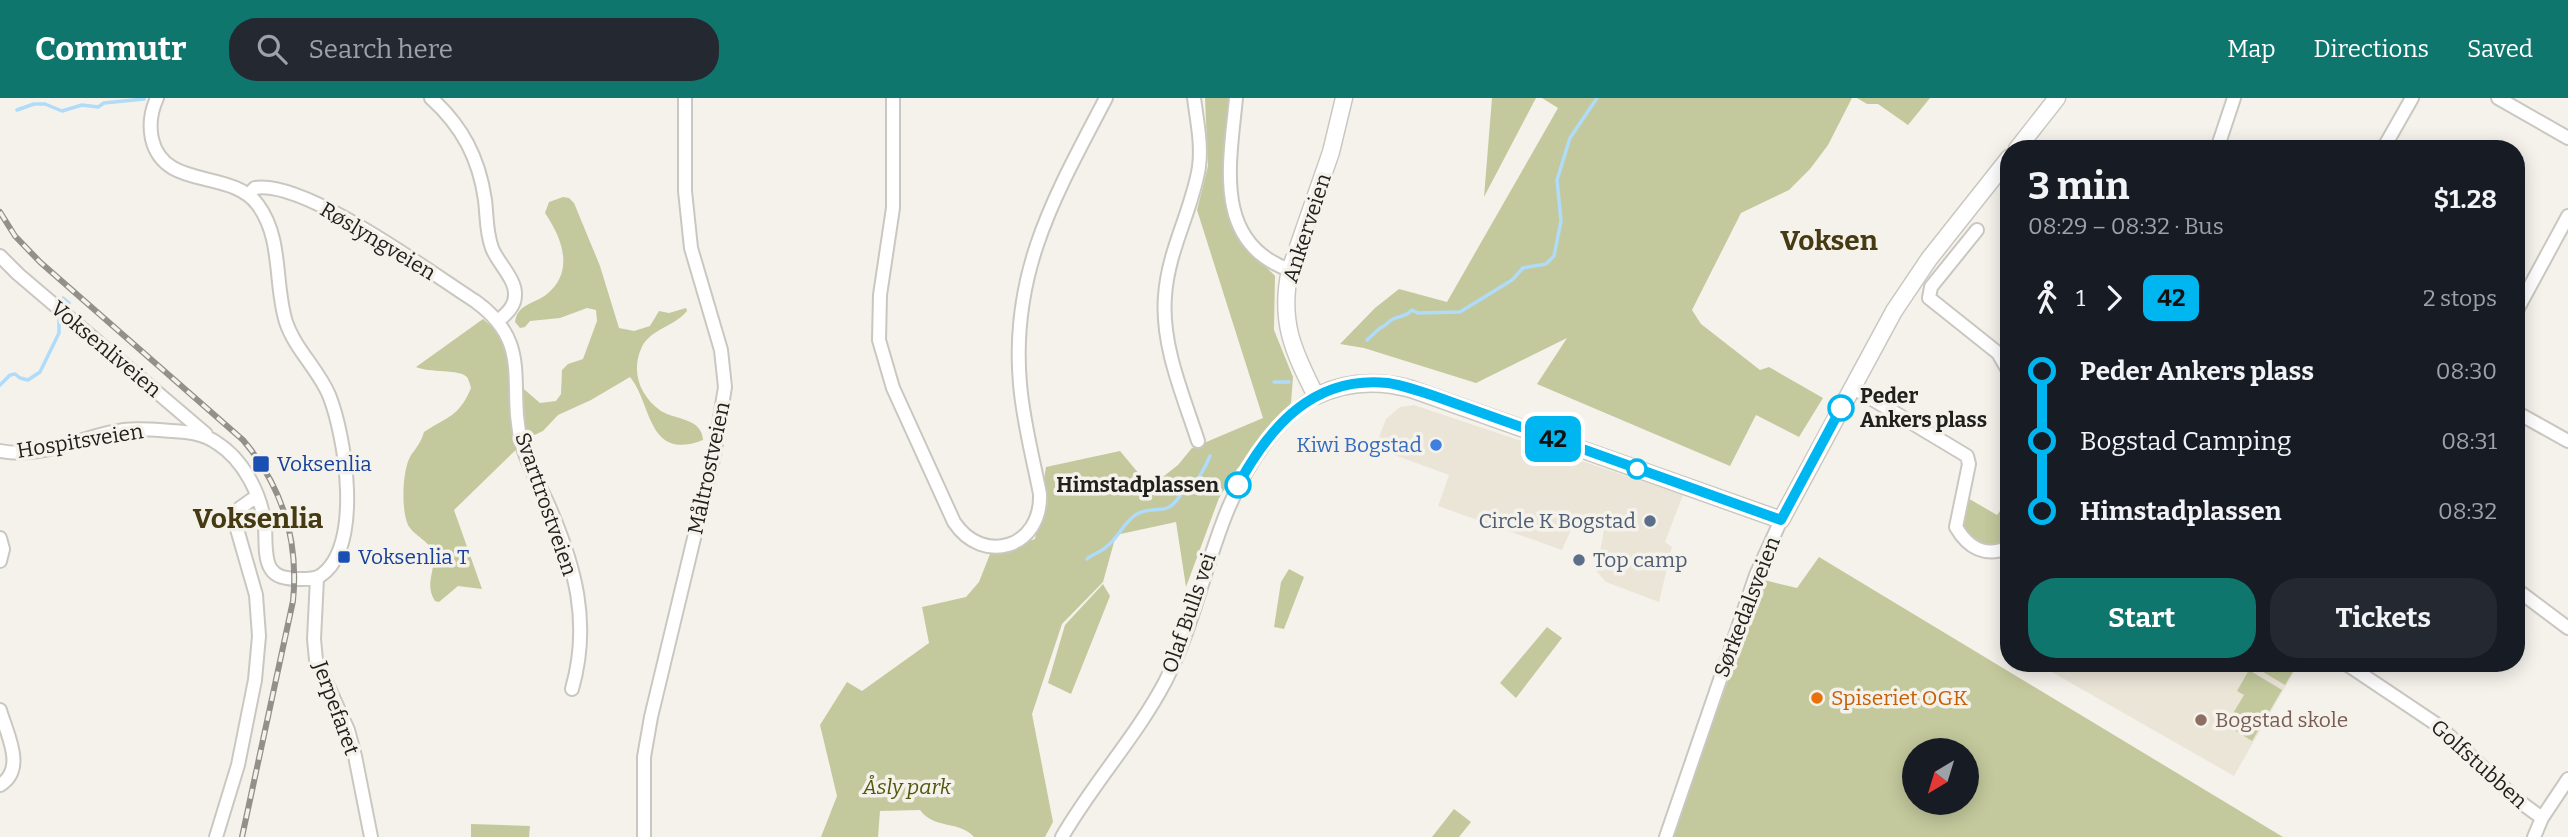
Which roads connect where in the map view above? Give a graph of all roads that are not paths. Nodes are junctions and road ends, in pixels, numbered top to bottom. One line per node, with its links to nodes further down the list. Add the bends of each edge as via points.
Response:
1 (157, 98): 18 (street, via 151,131 163,161 178,172 231,185)
2 (431, 98): 24 (street, via 467,140 481,182 489,241 514,289 513,306)
3 (685, 98): 49 (street, Måltrostveien, via 685,191 691,248 722,350 725,387 716,445 651,717 644,757)
4 (892, 98): 5 (street, via 893,208 878,314 882,354 954,522 968,537 992,547 1021,539 1032,528 1040,507 1020,382 1022,299 1048,212)
5 (1106, 98)
6 (1194, 98): 30 (street, via 1200,139 1198,170 1170,262 1164,315)
7 (1236, 98): 22 (street, via 1231,205 1252,245 1266,259)
8 (1344, 98): 22 (main road, Ankerveien, via 1329,159)
9 (2057, 98): 14 (main road)
10 (2234, 98): 15 (street)
11 (2412, 98): 16 (street)
12 (2498, 98): 13 (street)
13 (2568, 138)
14 (2024, 140)
15 (2220, 140)
16 (2388, 140)
17 (2000, 170): 26 (main road, Sørkedalsveien, via 1918,275)
18 (248, 195): 24 (street, Røslyngveien, via 255,188 269,188 333,211); 38 (street, via 271,231 289,330 326,389 339,433 348,520 335,556)
19 (2568, 216): 23 (street)
20 (1977, 230): 25 (street, via 1931,288 1929,298)
21 (0, 256): 29 (street, Voksenliveien)
22 (1290, 271): 27 (main road, Ankerveien, via 1288,330)
23 (2525, 295)
24 (499, 321): 42 (street, Svarttrostveien, via 512,346 523,448 564,545 578,601 582,627)
25 (2000, 356)
26 (1852, 387): 34 (main road, Sørkedalsveien); 36 (street, via 1967,456 1956,527 1964,541 1982,551)
27 (1316, 396): 34 (main road, via 1364,383 1411,388); 50 (street, Olaf Bulls vei, via 1287,418 1243,476 1225,512 1166,680)
28 (2525, 417): 31 (street)
29 (214, 441): 32 (street, Hospitsveien, via 191,432 138,429 37,452); 33 (street, Hospitsveien, via 234,457)
30 (1198, 441)
31 (2568, 441)
32 (0, 451)
33 (257, 496): 38 (street, Hospitsveien, via 271,570 285,578); 47 (street, via 240,508 235,522 256,595 255,680 238,765)
34 (1781, 520): 51 (street, Sørkedalsveien, via 1756,575)
35 (0, 538): 37 (street)
36 (2000, 552)
37 (0, 561)
38 (317, 578): 48 (street, Jerpefaret, via 316,660 348,730)
39 (2525, 596): 40 (street)
40 (2568, 628)
41 (2358, 672): 46 (street, Golfstubben, via 2439,726)
42 (572, 689)
43 (0, 710): 45 (street, via 14,759 11,773)
44 (2568, 779): 46 (street)
45 (0, 785)
46 (2542, 818): 52 (street)
47 (216, 837)
48 (371, 837)
49 (644, 837)
50 (1062, 837)
51 (1666, 837)
52 (2535, 837)

